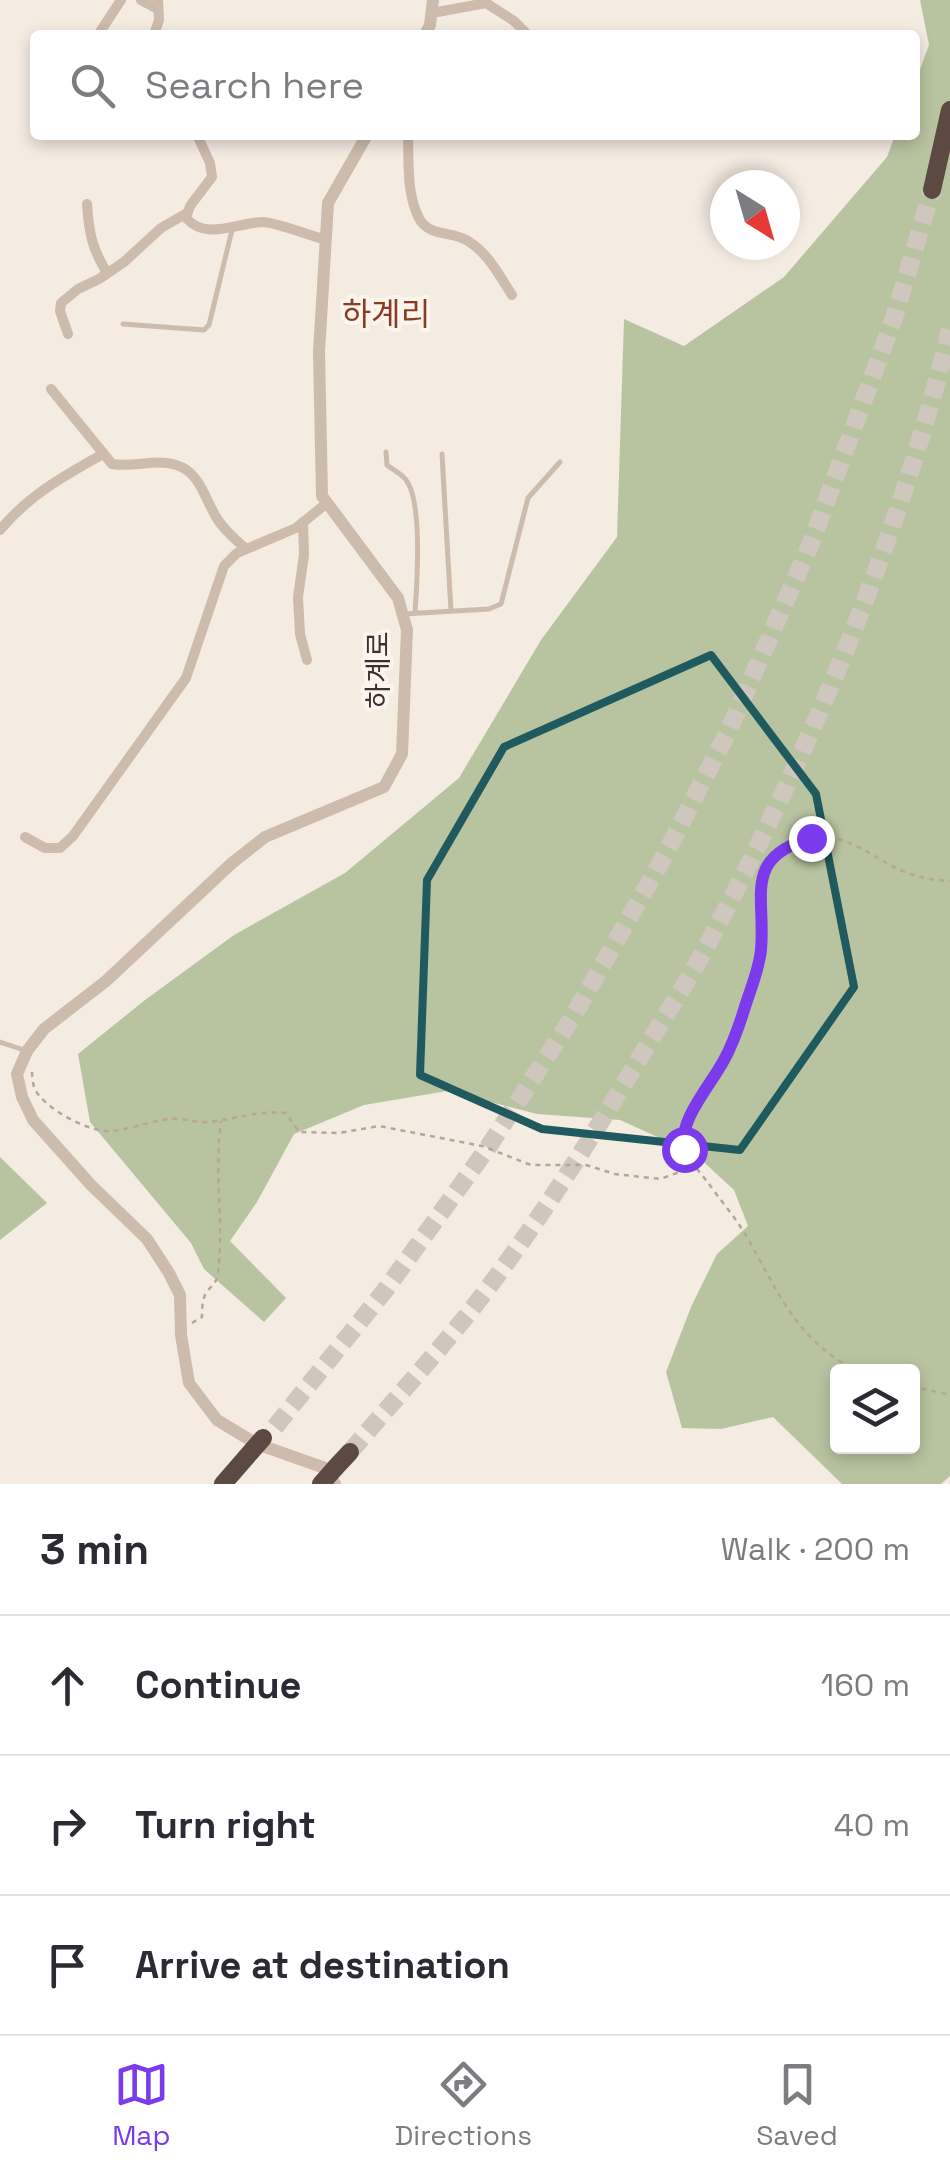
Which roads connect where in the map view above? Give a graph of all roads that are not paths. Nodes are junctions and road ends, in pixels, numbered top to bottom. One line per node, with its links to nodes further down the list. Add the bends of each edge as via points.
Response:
1 (121, 0): 5 (street)
2 (141, 0): 3 (street)
3 (158, 4): 6 (street)
4 (432, 7): 7 (street, via 486,3)
5 (101, 30)
6 (156, 30)
7 (523, 30)
8 (950, 110): 12 (highway)
9 (199, 140): 14 (street, via 212,177)
10 (364, 140): 16 (street, 하계로, via 328,203)
11 (408, 140): 18 (street, via 419,218 429,230 464,238 484,252)
12 (932, 190)
13 (87, 204): 17 (street, via 88,235)
14 (188, 213): 15 (street, via 194,227); 17 (street)
15 (233, 227): 16 (street, via 266,222); 19 (lane, via 204,330)
16 (326, 240): 26 (street, 하계로, via 319,352)
17 (107, 274): 20 (street, via 61,303)
18 (512, 295)
19 (123, 324)
20 (68, 334)
21 (51, 389): 23 (street)
22 (386, 452): 31 (lane, via 388,466 412,492 417,526 418,583)
23 (103, 454): 28 (street, via 50,484); 29 (street, via 112,464 176,464 189,471 222,526)
24 (442, 454): 30 (lane)
25 (560, 462): 30 (lane, via 528,498 501,604)
26 (327, 503): 27 (street); 31 (street, 하계로)
27 (304, 522): 29 (street); 32 (street, via 298,597)
28 (0, 530)
29 (246, 549): 33 (street, via 224,566 186,678 73,836 60,848)
30 (452, 611): 31 (lane)
31 (409, 613): 35 (street, 하계로, via 402,754 384,786 265,837)
32 (307, 660)
33 (25, 837)
34 (0, 1042): 35 (lane)
35 (28, 1049): 38 (street, via 17,1074 33,1120 147,1239 180,1294 189,1384 217,1420)
36 (269, 1432): 39 (highway, bridge)
37 (350, 1452): 38 (highway)
38 (336, 1476): 40 (highway, bridge)
39 (223, 1484)
40 (321, 1484)

